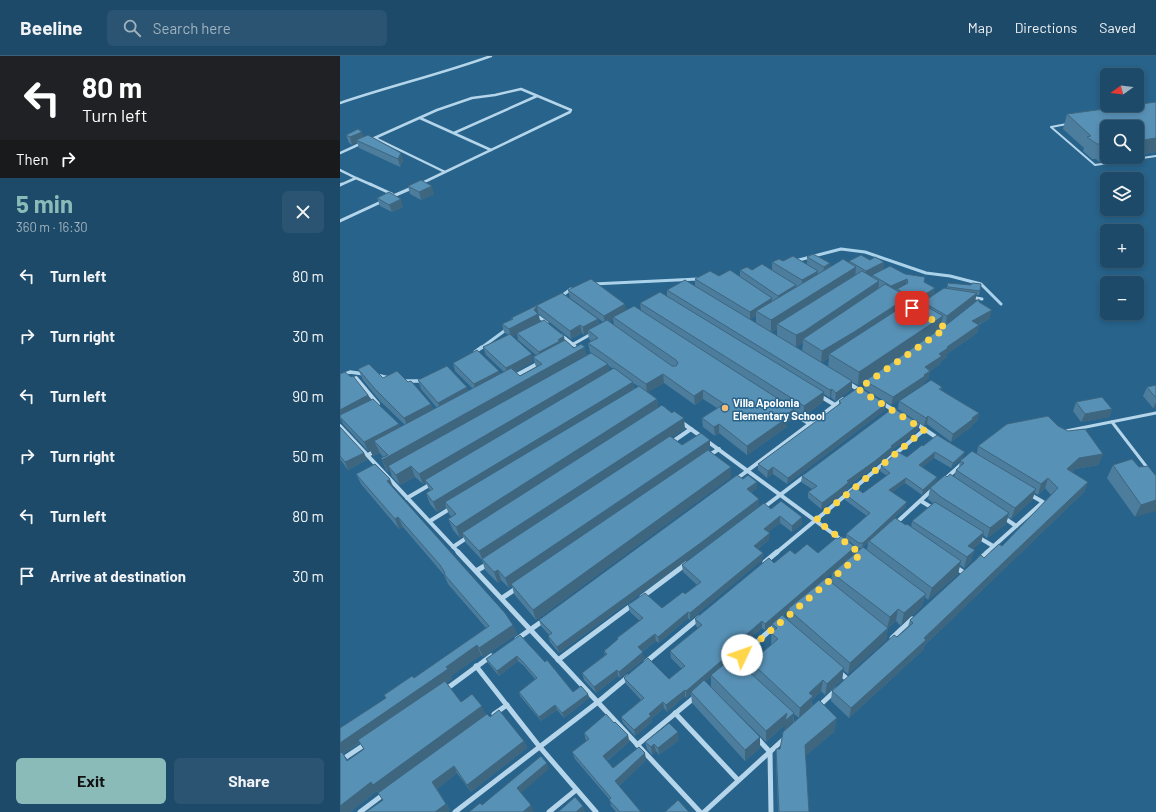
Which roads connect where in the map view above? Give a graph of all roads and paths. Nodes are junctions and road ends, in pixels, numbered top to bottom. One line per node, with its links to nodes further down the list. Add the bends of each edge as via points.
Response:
1 (491, 56): 3 (street)
2 (537, 96): 4 (street, via 516,89 472,98); 6 (street); 8 (street, via 571,110)
3 (340, 103)
4 (420, 118): 6 (street); 7 (street)
5 (1074, 124): 10 (lane, via 1051,127 1095,165)
6 (454, 133): 8 (street)
7 (375, 138): 9 (street); 12 (street)
8 (492, 150): 12 (street)
9 (340, 152)
10 (1156, 156)
11 (340, 170): 13 (street)
12 (445, 172): 15 (street)
13 (356, 178): 14 (street); 15 (street)
14 (340, 185)
15 (395, 196): 16 (street)
16 (340, 221)
17 (968, 297): 18 (street, via 982,299)
18 (976, 304)
19 (539, 317): 20 (street)
20 (546, 322): 21 (street); 22 (street)
21 (539, 326)
22 (551, 327)
23 (556, 331): 25 (street)
24 (598, 331): 25 (street)
25 (573, 344): 26 (street); 27 (street)
26 (566, 348)
27 (578, 348)
28 (534, 358): 30 (street)
29 (546, 359): 30 (street)
30 (539, 362): 32 (street)
31 (356, 378): 41 (street)
32 (507, 380)
33 (846, 382): 35 (street)
34 (864, 385): 35 (street)
35 (858, 389): 37 (street); 38 (street)
36 (815, 393): 43 (street)
37 (852, 393)
38 (865, 393)
39 (846, 397): 43 (street)
40 (878, 401): 47 (street)
41 (377, 403): 44 (street); 45 (street)
42 (898, 404): 47 (street)
43 (835, 405): 54 (street)
44 (370, 406)
45 (382, 408)
46 (785, 408): 54 (street)
47 (892, 409): 48 (street); 50 (street)
48 (898, 413)
49 (1156, 413): 53 (lane)
50 (886, 414)
51 (675, 418): 56 (street)
52 (911, 421): 57 (street)
53 (1112, 422): 58 (lane); 69 (lane)
54 (810, 424): 66 (street)
55 (340, 426): 63 (street)
56 (691, 429): 60 (street); 62 (street)
57 (924, 430): 59 (street); 85 (street)
58 (1066, 430)
59 (944, 442)
60 (665, 446)
61 (381, 448): 63 (street)
62 (719, 449): 65 (street); 66 (street)
63 (368, 455): 70 (street)
64 (969, 457): 71 (street)
65 (706, 458)
66 (748, 470): 75 (street); 78 (street)
67 (811, 471): 78 (street)
68 (394, 472): 70 (street)
69 (1152, 473)
70 (387, 476): 79 (street)
71 (945, 479): 73 (street); 74 (street)
72 (438, 480): 79 (street)
73 (940, 483)
74 (952, 483)
75 (729, 484)
76 (935, 487): 80 (street)
77 (1023, 490): 88 (street, via 1043,502)
78 (780, 495): 82 (street); 85 (street)
79 (407, 498): 86 (street)
80 (921, 500): 83 (street); 87 (street)
81 (455, 505): 86 (street)
82 (761, 509)
83 (940, 513)
84 (997, 513): 88 (street)
85 (816, 520): 93 (street); 100 (street)
86 (430, 521): 95 (street)
87 (894, 525): 89 (street); 90 (street)
88 (1016, 526): 94 (street)
89 (900, 529)
90 (888, 530)
91 (473, 534): 95 (street)
92 (973, 534): 94 (street)
93 (850, 546)
94 (993, 546): 98 (street)
95 (453, 547): 102 (street)
96 (691, 561): 107 (street)
97 (490, 562): 102 (street)
98 (976, 562)
99 (951, 564): 103 (street)
100 (762, 566)
101 (970, 568): 103 (street)
102 (476, 571): 106 (street)
103 (964, 573): 104 (street)
104 (959, 577)
105 (522, 585): 106 (street)
106 (502, 598): 113 (street)
107 (640, 598)
108 (634, 603): 119 (street)
109 (550, 615): 113 (street)
110 (701, 616): 122 (street)
111 (915, 617): 115 (street)
112 (781, 621): 120 (street)
113 (531, 629): 116 (street); 119 (street)
114 (886, 633): 115 (street)
115 (892, 638): 117 (street)
116 (513, 641)
117 (888, 642)
118 (494, 654): 121 (street)
119 (558, 660): 131 (street)
120 (733, 663): 123 (street); 124 (street)
121 (476, 666): 130 (street); 132 (street)
122 (640, 667)
123 (728, 668)
124 (739, 668)
125 (836, 670): 128 (street)
126 (634, 672): 131 (street)
127 (853, 674): 128 (street)
128 (847, 679): 133 (street)
129 (701, 691): 134 (street)
130 (437, 695)
131 (598, 702): 139 (street); 140 (street)
132 (507, 706): 135 (street); 140 (street)
133 (815, 709)
134 (675, 713): 139 (street); 143 (street)
135 (488, 718)
136 (789, 733): 141 (street)
137 (754, 736): 141 (street)
138 (372, 739): 142 (street)
139 (637, 745): 150 (street)
140 (539, 746): 145 (street); 147 (street)
141 (770, 752): 143 (street); 152 (street)
142 (340, 761)
143 (738, 780): 151 (street)
144 (390, 789): 146 (street)
145 (576, 790): 148 (street); 149 (street)
146 (360, 812)
147 (455, 812)
148 (549, 812)
149 (596, 812)
150 (700, 812)
151 (704, 812)
152 (771, 812)

